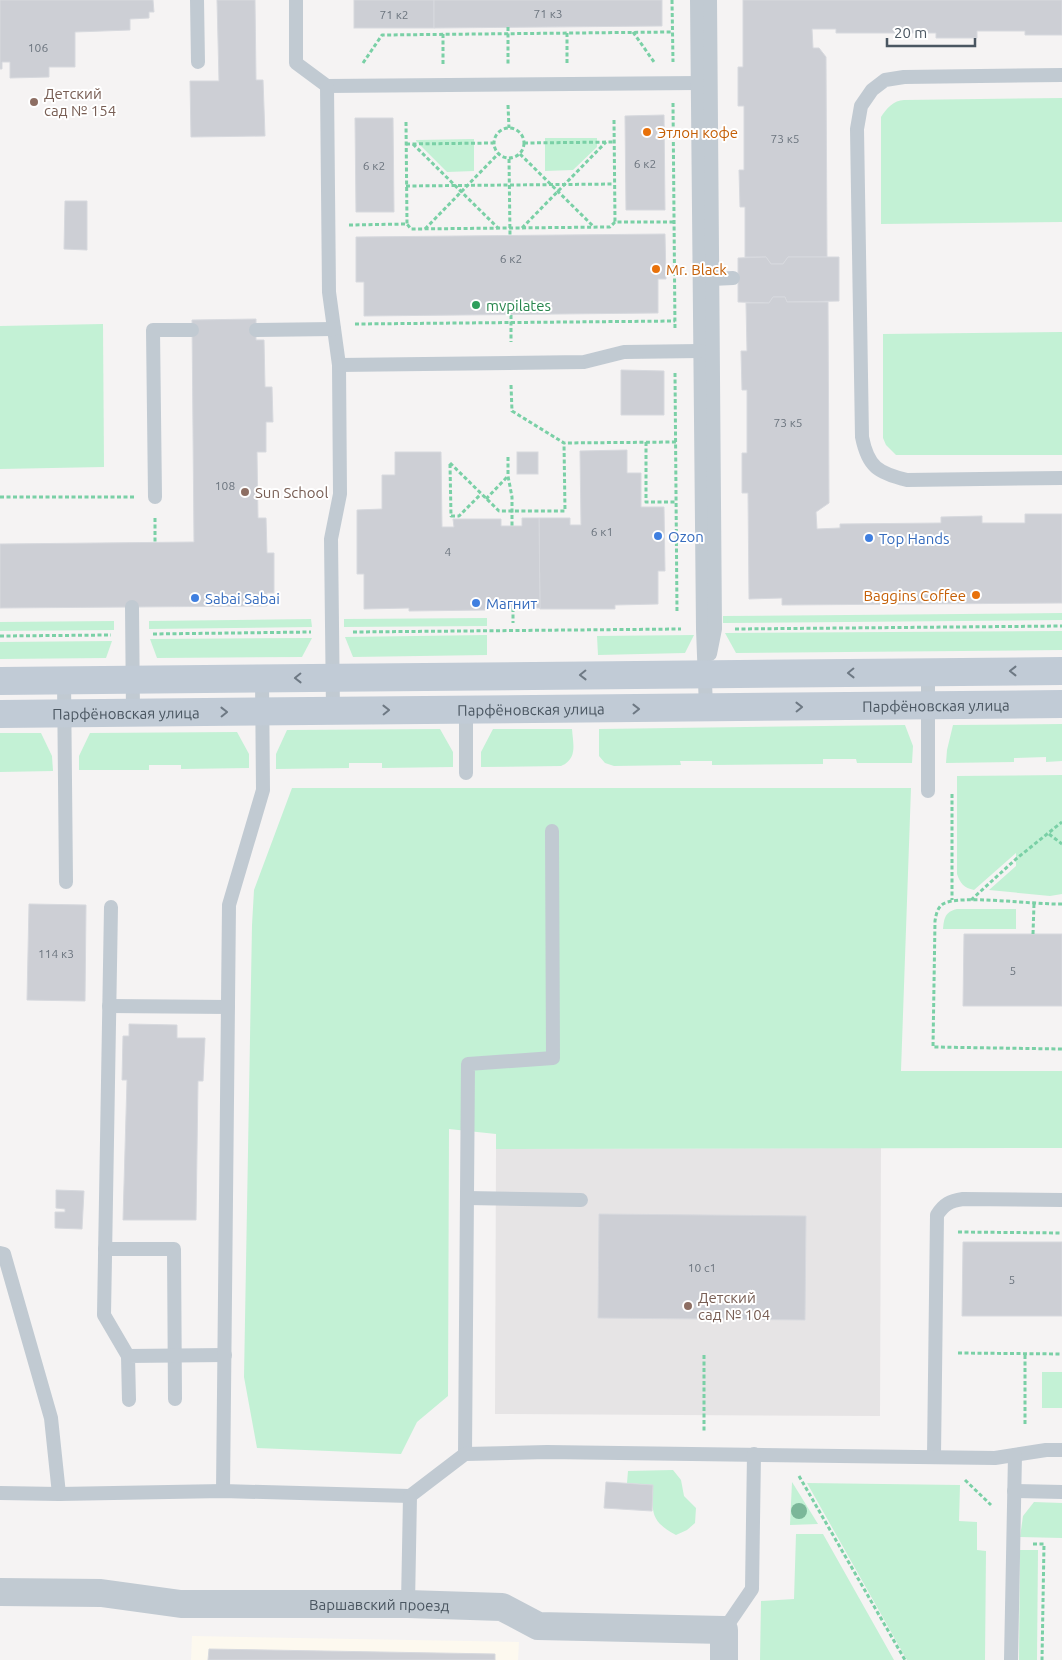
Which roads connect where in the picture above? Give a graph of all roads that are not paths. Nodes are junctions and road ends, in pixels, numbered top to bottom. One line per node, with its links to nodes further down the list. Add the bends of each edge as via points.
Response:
1 (197, 0): 5 (lane)
2 (296, 0): 8 (lane, via 296,63)
3 (696, 0): 7 (lane)
4 (710, 0): 9 (lane)
5 (198, 62)
6 (1062, 75): 16 (lane, via 885,80 872,90 861,106 857,129 862,437 865,454 876,468 889,476 907,480)
7 (698, 83): 8 (lane); 14 (lane)
8 (327, 86): 11 (lane, via 329,292)
9 (712, 278): 10 (lane); 19 (lane)
10 (733, 278)
11 (334, 329): 13 (lane); 15 (lane)
12 (192, 330): 17 (lane, via 153,330)
13 (256, 330)
14 (700, 351): 15 (lane, via 624,352 584,362); 19 (lane)
15 (339, 364): 24 (lane, via 340,494 331,539)
16 (1062, 478)
17 (155, 497)
18 (132, 607): 26 (lane)
19 (709, 629): 22 (lane)
20 (1062, 671): 21 (street, one-way to 21)
21 (928, 672): 22 (street, one-way to 22); 29 (lane)
22 (706, 674): 24 (street, one-way to 24); 30 (lane)
23 (262, 678): 24 (street, one-way to 23); 26 (street); 33 (lane)
24 (333, 678): 32 (lane)
25 (64, 680): 26 (street); 27 (street); 36 (lane)
26 (133, 680): 34 (lane)
27 (0, 681)
28 (1062, 704): 29 (street, Парфёновская улица)
29 (928, 706): 30 (street, Парфёновская улица, one-way to 29); 38 (lane)
30 (706, 708): 31 (street, Парфёновская улица, one-way to 30)
31 (466, 710): 32 (street, Парфёновская улица, one-way to 31); 37 (lane)
32 (333, 711): 33 (street, Парфёновская улица)
33 (262, 712): 34 (street, Парфёновская улица, one-way to 33); 43 (lane, via 263,790 229,905)
34 (133, 713): 36 (street, Парфёновская улица)
35 (0, 714): 36 (street, Парфёновская улица)
36 (64, 714): 40 (lane)
37 (466, 773)
38 (928, 792)
39 (552, 831): 44 (lane, via 553,1058 468,1064)
40 (66, 882)
41 (111, 906): 42 (lane)
42 (109, 1006): 43 (lane); 47 (lane)
43 (228, 1007): 51 (lane)
44 (467, 1198): 45 (lane); 55 (lane)
45 (581, 1200)
46 (1062, 1200): 58 (lane, via 963,1198 951,1201 937,1215)
47 (106, 1249): 49 (lane, via 104,1315); 50 (lane, via 174,1249)
48 (0, 1253): 63 (lane, via 4,1254 52,1418)
49 (128, 1356): 50 (lane); 53 (lane)
50 (174, 1356): 51 (lane); 52 (lane)
51 (225, 1356): 59 (lane)
52 (174, 1399)
53 (129, 1400)
54 (1062, 1450): 57 (lane)
55 (465, 1454): 56 (lane); 64 (lane)
56 (754, 1454): 58 (lane); 67 (lane, via 752,1589)
57 (1015, 1455): 58 (lane, via 995,1458); 60 (lane)
58 (934, 1456)
59 (223, 1491): 63 (lane); 64 (lane)
60 (1014, 1491): 61 (lane); 69 (lane)
61 (1062, 1492)
62 (0, 1493): 63 (lane)
63 (59, 1494)
64 (410, 1496): 66 (lane)
65 (0, 1592): 66 (street, Варшавский проезд, via 101,1594 181,1604)
66 (408, 1604): 67 (street, Варшавский проезд, via 502,1607 538,1626)
67 (724, 1630): 68 (street)
68 (724, 1660)
69 (1011, 1660)

